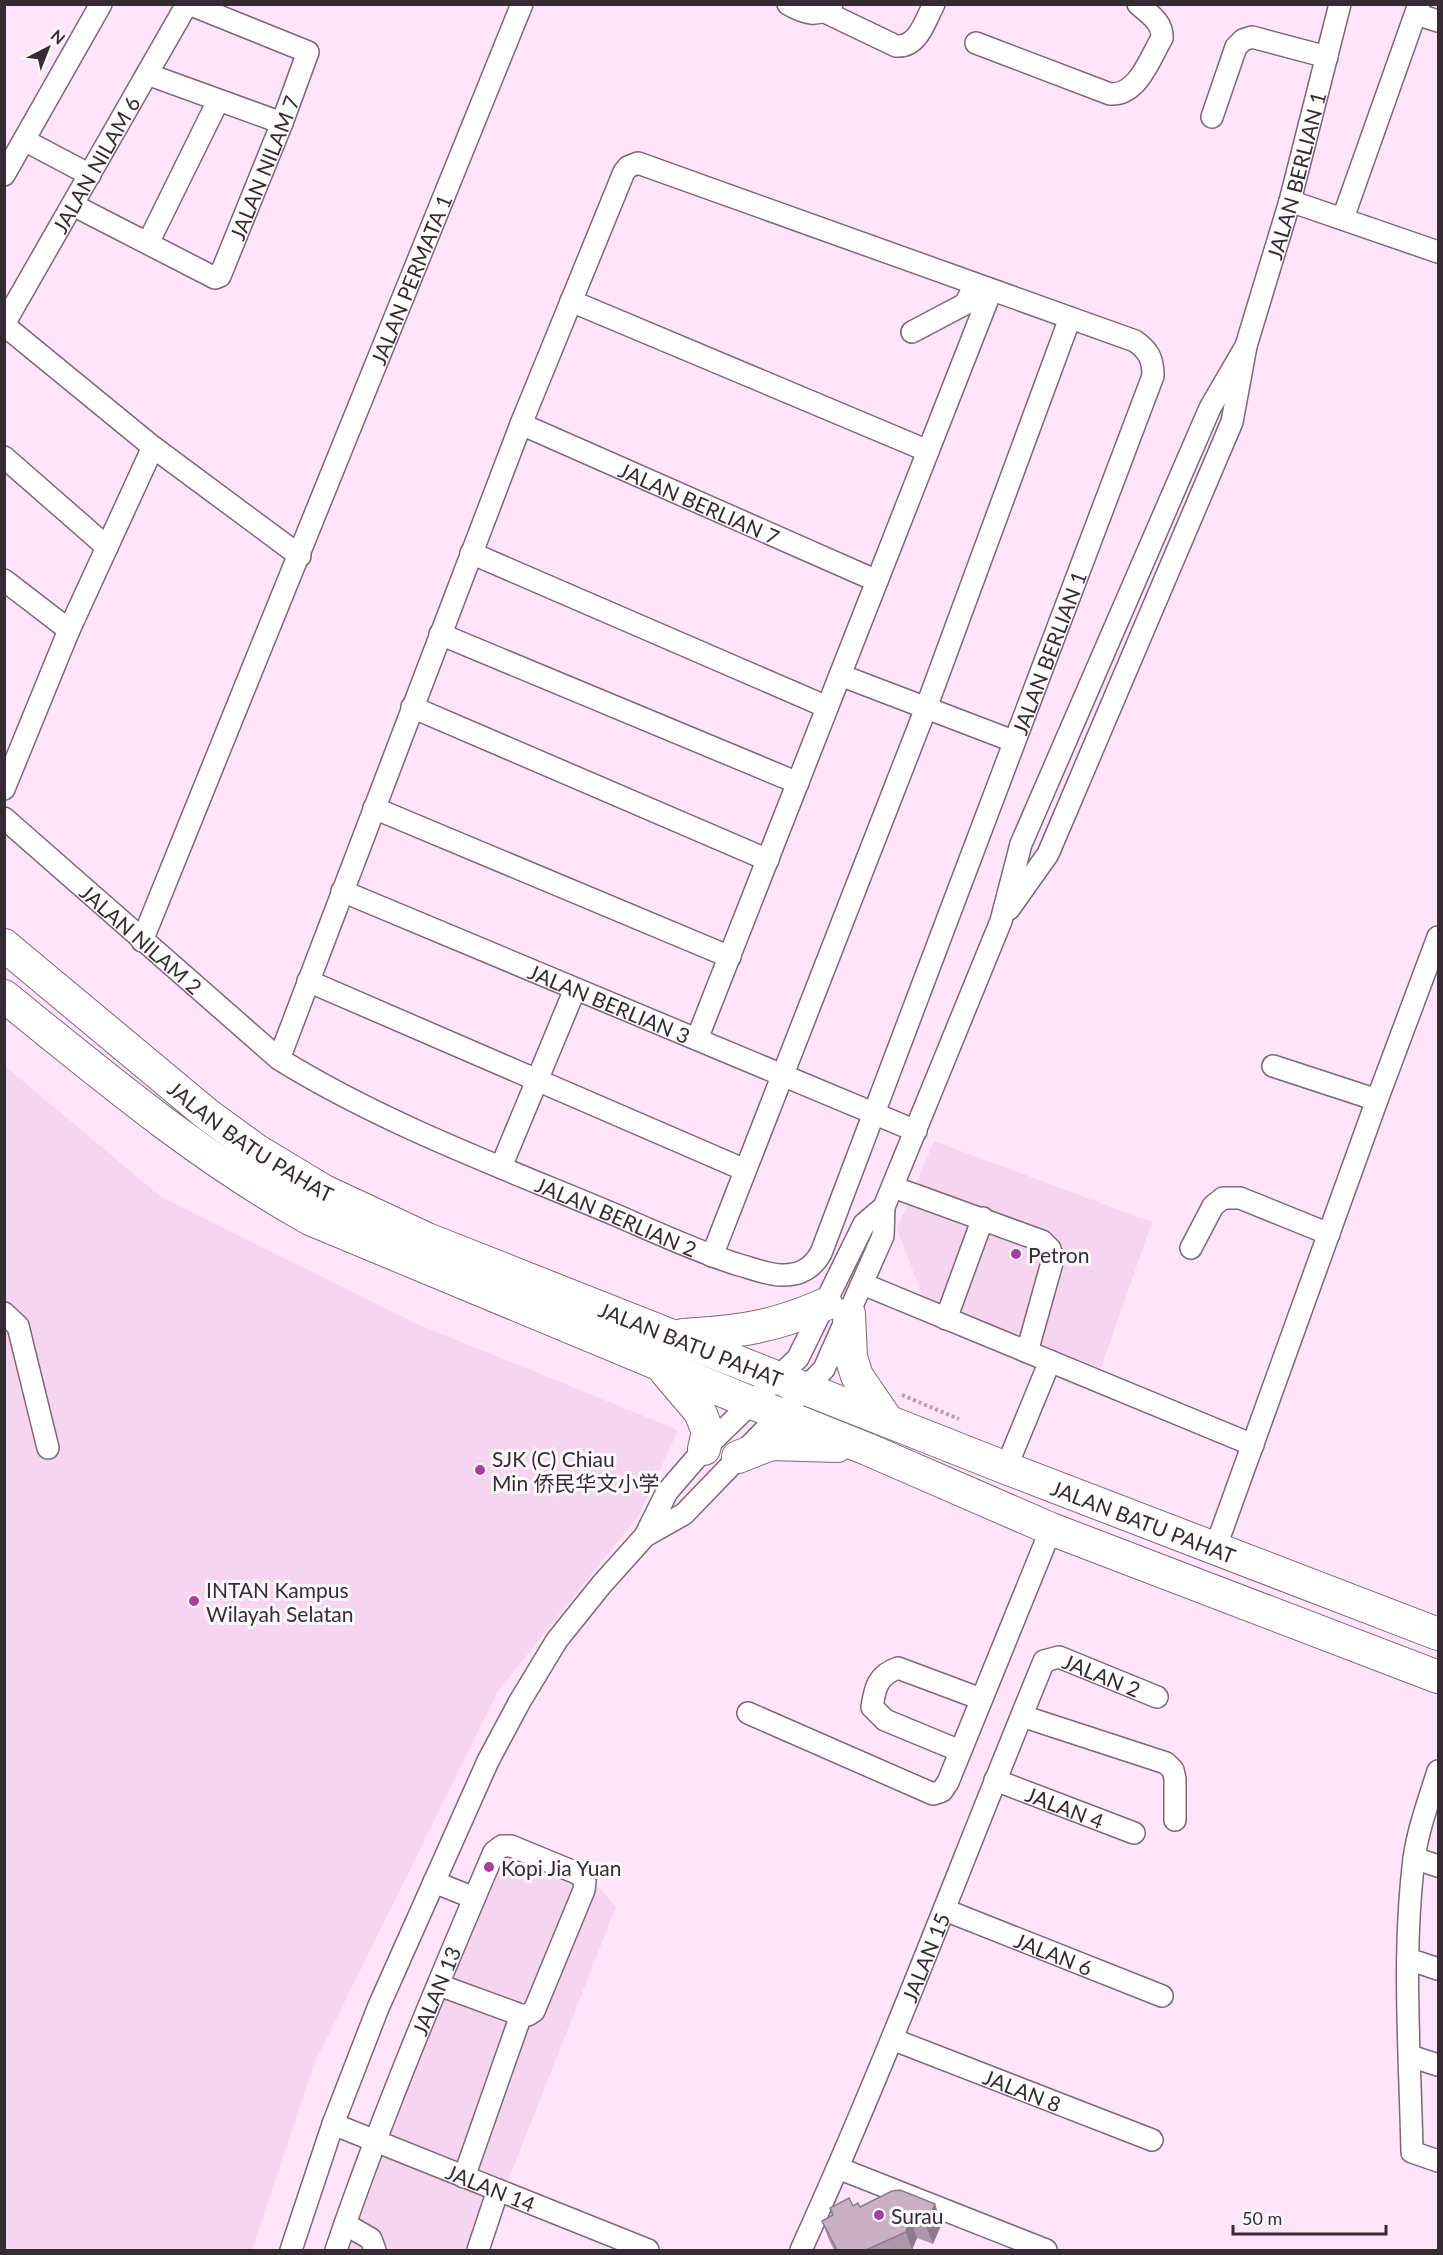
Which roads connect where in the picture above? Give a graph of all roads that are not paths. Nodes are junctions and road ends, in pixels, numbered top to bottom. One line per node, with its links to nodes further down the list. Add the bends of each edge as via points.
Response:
1 (100, 4): 17 (street)
2 (188, 4): 13 (street, JALAN NILAM 6); 16 (street, JALAN NILAM 7, via 308,52)
3 (522, 4): 37 (street, JALAN PERMATA 1)
4 (788, 4): 8 (street, via 815,14)
5 (934, 4): 8 (street, via 917,37 902,47)
6 (1138, 4): 11 (street, via 1158,22 1162,38 1134,86 1120,94 1110,94)
7 (1340, 4): 12 (street, JALAN BERLIAN 1)
8 (829, 8)
9 (1418, 9): 10 (street); 22 (street)
10 (1438, 21)
11 (976, 43)
12 (1327, 57): 15 (street, via 1252,37 1243,40 1236,47); 20 (street, JALAN BERLIAN 1)
13 (147, 74): 14 (street); 19 (street, JALAN NILAM 6)
14 (218, 101): 16 (street); 23 (street)
15 (1212, 117)
16 (282, 123): 23 (street, JALAN NILAM 7, via 220,276 215,278)
17 (24, 140): 18 (street); 19 (street)
18 (4, 175)
19 (90, 175): 21 (street, JALAN NILAM 6)
20 (1290, 201): 22 (street); 30 (street, JALAN BERLIAN 1)
21 (72, 205): 23 (street); 28 (street, JALAN NILAM 6)
22 (1342, 218): 24 (street)
23 (148, 243)
24 (1438, 252)
25 (983, 288): 26 (street, JALAN BERLIAN 1, via 638,163 624,172); 27 (street, JALAN BERLIAN 1); 29 (street, via 964,304); 33 (street)
26 (571, 301): 31 (street); 33 (street)
27 (1070, 318): 45 (street); 46 (street, JALAN BERLIAN 1, via 1146,349 1153,361 1153,376)
28 (4, 325): 32 (street)
29 (912, 332)
30 (1246, 346): 53 (street, via 1210,408 1021,844); 53 (street, via 1232,422 1134,655 1048,854)
31 (521, 424): 36 (street); 38 (street, JALAN BERLIAN 7)
32 (153, 447): 35 (street); 37 (street)
33 (928, 451): 38 (street)
34 (4, 457): 35 (street)
35 (107, 546): 40 (street)
36 (471, 553): 41 (street); 44 (street)
37 (300, 556): 55 (street, JALAN PERMATA 1)
38 (877, 581): 42 (street)
39 (8, 589): 40 (street)
40 (69, 630): 48 (street)
41 (440, 634): 43 (street); 47 (street)
42 (840, 675): 44 (street); 45 (street)
43 (412, 707): 49 (street); 51 (street)
44 (827, 707): 47 (street)
45 (926, 708): 46 (street); 64 (street)
46 (1013, 741): 67 (street, JALAN BERLIAN 1)
47 (798, 783): 51 (street)
48 (4, 789)
49 (374, 808): 52 (street); 57 (street)
50 (4, 818): 55 (street, JALAN NILAM 2)
51 (768, 860): 57 (street)
52 (342, 891): 58 (street); 59 (street, JALAN BERLIAN 3)
53 (1001, 921): 68 (street)
54 (1438, 938): 66 (street)
55 (142, 941): 62 (street, JALAN NILAM 2)
56 (4, 945): 81 (highway, JALAN BATU PAHAT, via 208,1115 324,1191 427,1239)
57 (730, 957): 61 (street)
58 (308, 981): 62 (street); 65 (street)
59 (575, 988): 61 (street, JALAN BERLIAN 3); 65 (street)
60 (4, 996): 84 (highway, JALAN BATU PAHAT, via 190,1143 290,1208)
61 (697, 1039): 64 (street, JALAN BERLIAN 3)
62 (279, 1059): 69 (street, JALAN BERLIAN 2, via 320,1085)
63 (1273, 1066): 66 (street)
64 (782, 1075): 67 (street, JALAN BERLIAN 3); 70 (street)
65 (537, 1080): 69 (street); 70 (street)
66 (1377, 1101): 74 (street)
67 (875, 1114): 68 (street, JALAN BERLIAN 3); 76 (street, JALAN BERLIAN 2, via 816,1262 805,1271 781,1275)
68 (916, 1131): 71 (street)
69 (501, 1167): 76 (street, JALAN BERLIAN 2)
70 (745, 1170): 76 (street)
71 (893, 1187): 72 (street); 73 (street)
72 (884, 1207): 77 (street, via 884,1236); 78 (street, via 864,1224)
73 (983, 1218): 80 (street); 82 (street, via 1042,1241 1050,1249 1053,1259)
74 (1329, 1234): 75 (street, via 1240,1198 1223,1198 1213,1206); 89 (street)
75 (1191, 1248)
76 (712, 1256)
77 (863, 1284): 78 (street); 80 (street)
78 (837, 1309): 81 (highway, via 754,1329); 85 (street, via 798,1358); 85 (street, via 824,1369); 88 (highway, via 857,1376)
79 (4, 1312): 90 (street, via 18,1326)
80 (946, 1319): 82 (street)
81 (673, 1336): 85 (highway, JALAN BATU PAHAT)
82 (1027, 1352): 83 (street)
83 (1050, 1361): 89 (street); 94 (street)
84 (660, 1365): 86 (highway, JALAN BATU PAHAT); 91 (highway, via 700,1412 708,1432)
85 (791, 1383): 86 (street); 87 (street); 88 (highway, JALAN BATU PAHAT)
86 (752, 1403): 87 (highway, JALAN BATU PAHAT); 91 (street)
87 (781, 1415): 92 (highway, JALAN BATU PAHAT); 93 (street)
88 (887, 1420): 94 (highway, JALAN BATU PAHAT)
89 (1253, 1445): 97 (street)
90 (48, 1448)
91 (704, 1449): 96 (street, via 667,1492)
92 (867, 1449): 93 (highway, via 771,1444); 95 (highway, JALAN BATU PAHAT)
93 (738, 1457): 96 (street, via 684,1514)
94 (1006, 1468): 97 (highway, JALAN BATU PAHAT)
95 (1051, 1530): 100 (highway, JALAN BATU PAHAT); 102 (street)
96 (645, 1536): 112 (street, via 557,1640 519,1701)
97 (1215, 1549): 98 (highway, JALAN BATU PAHAT)
98 (1438, 1634)
99 (1044, 1661): 101 (street, JALAN 2, via 1059,1657); 104 (street, JALAN 15)
100 (1438, 1677)
101 (1158, 1697)
102 (981, 1699): 105 (street); 105 (street, via 898,1668 885,1673 875,1690 872,1707 885,1720)
103 (748, 1713): 105 (street, via 933,1794 942,1791 948,1782)
104 (1022, 1716): 107 (street, JALAN 15); 108 (street, via 1166,1763 1176,1779)
105 (960, 1751)
106 (1438, 1771): 110 (street)
107 (995, 1780): 109 (street, JALAN 4); 114 (street, JALAN 15)
108 (1175, 1820)
109 (1134, 1833)
110 (1414, 1858): 111 (street); 115 (street)
111 (1438, 1866)
112 (434, 1882): 113 (street); 123 (street, via 378,2008)
113 (474, 1898): 117 (street, JALAN 13); 119 (street, JALAN 13, via 494,1852 502,1846 511,1846 579,1874 585,1881 534,2011)
114 (945, 1910): 118 (street, JALAN 6); 120 (street, JALAN 15)
115 (1408, 1959): 116 (street); 121 (street)
116 (1438, 1969)
117 (438, 1985): 119 (street); 125 (street, JALAN 13)
118 (1162, 1996)
119 (521, 2015): 128 (street)
120 (892, 2039): 124 (street, JALAN 8); 127 (street, JALAN 15)
121 (1410, 2056): 122 (street); 126 (street, via 1412,2152)
122 (1438, 2065)
123 (333, 2124): 125 (street, JALAN 14); 132 (street)
124 (1152, 2140)
125 (375, 2141): 128 (street, JALAN 14); 130 (street, JALAN 13)
126 (1438, 2162)
127 (838, 2168): 137 (street, JALAN 15); 138 (street)
128 (464, 2177): 129 (street, JALAN 14)
129 (498, 2190): 131 (street, JALAN 14); 135 (street)
130 (345, 2224): 133 (street, JALAN 13); 134 (street, via 371,2239)
131 (610, 2243): 136 (street, JALAN 14)
132 (291, 2250)
133 (336, 2250)
134 (375, 2250)
135 (478, 2250)
136 (648, 2250)
137 (801, 2250)
138 (1046, 2250)

